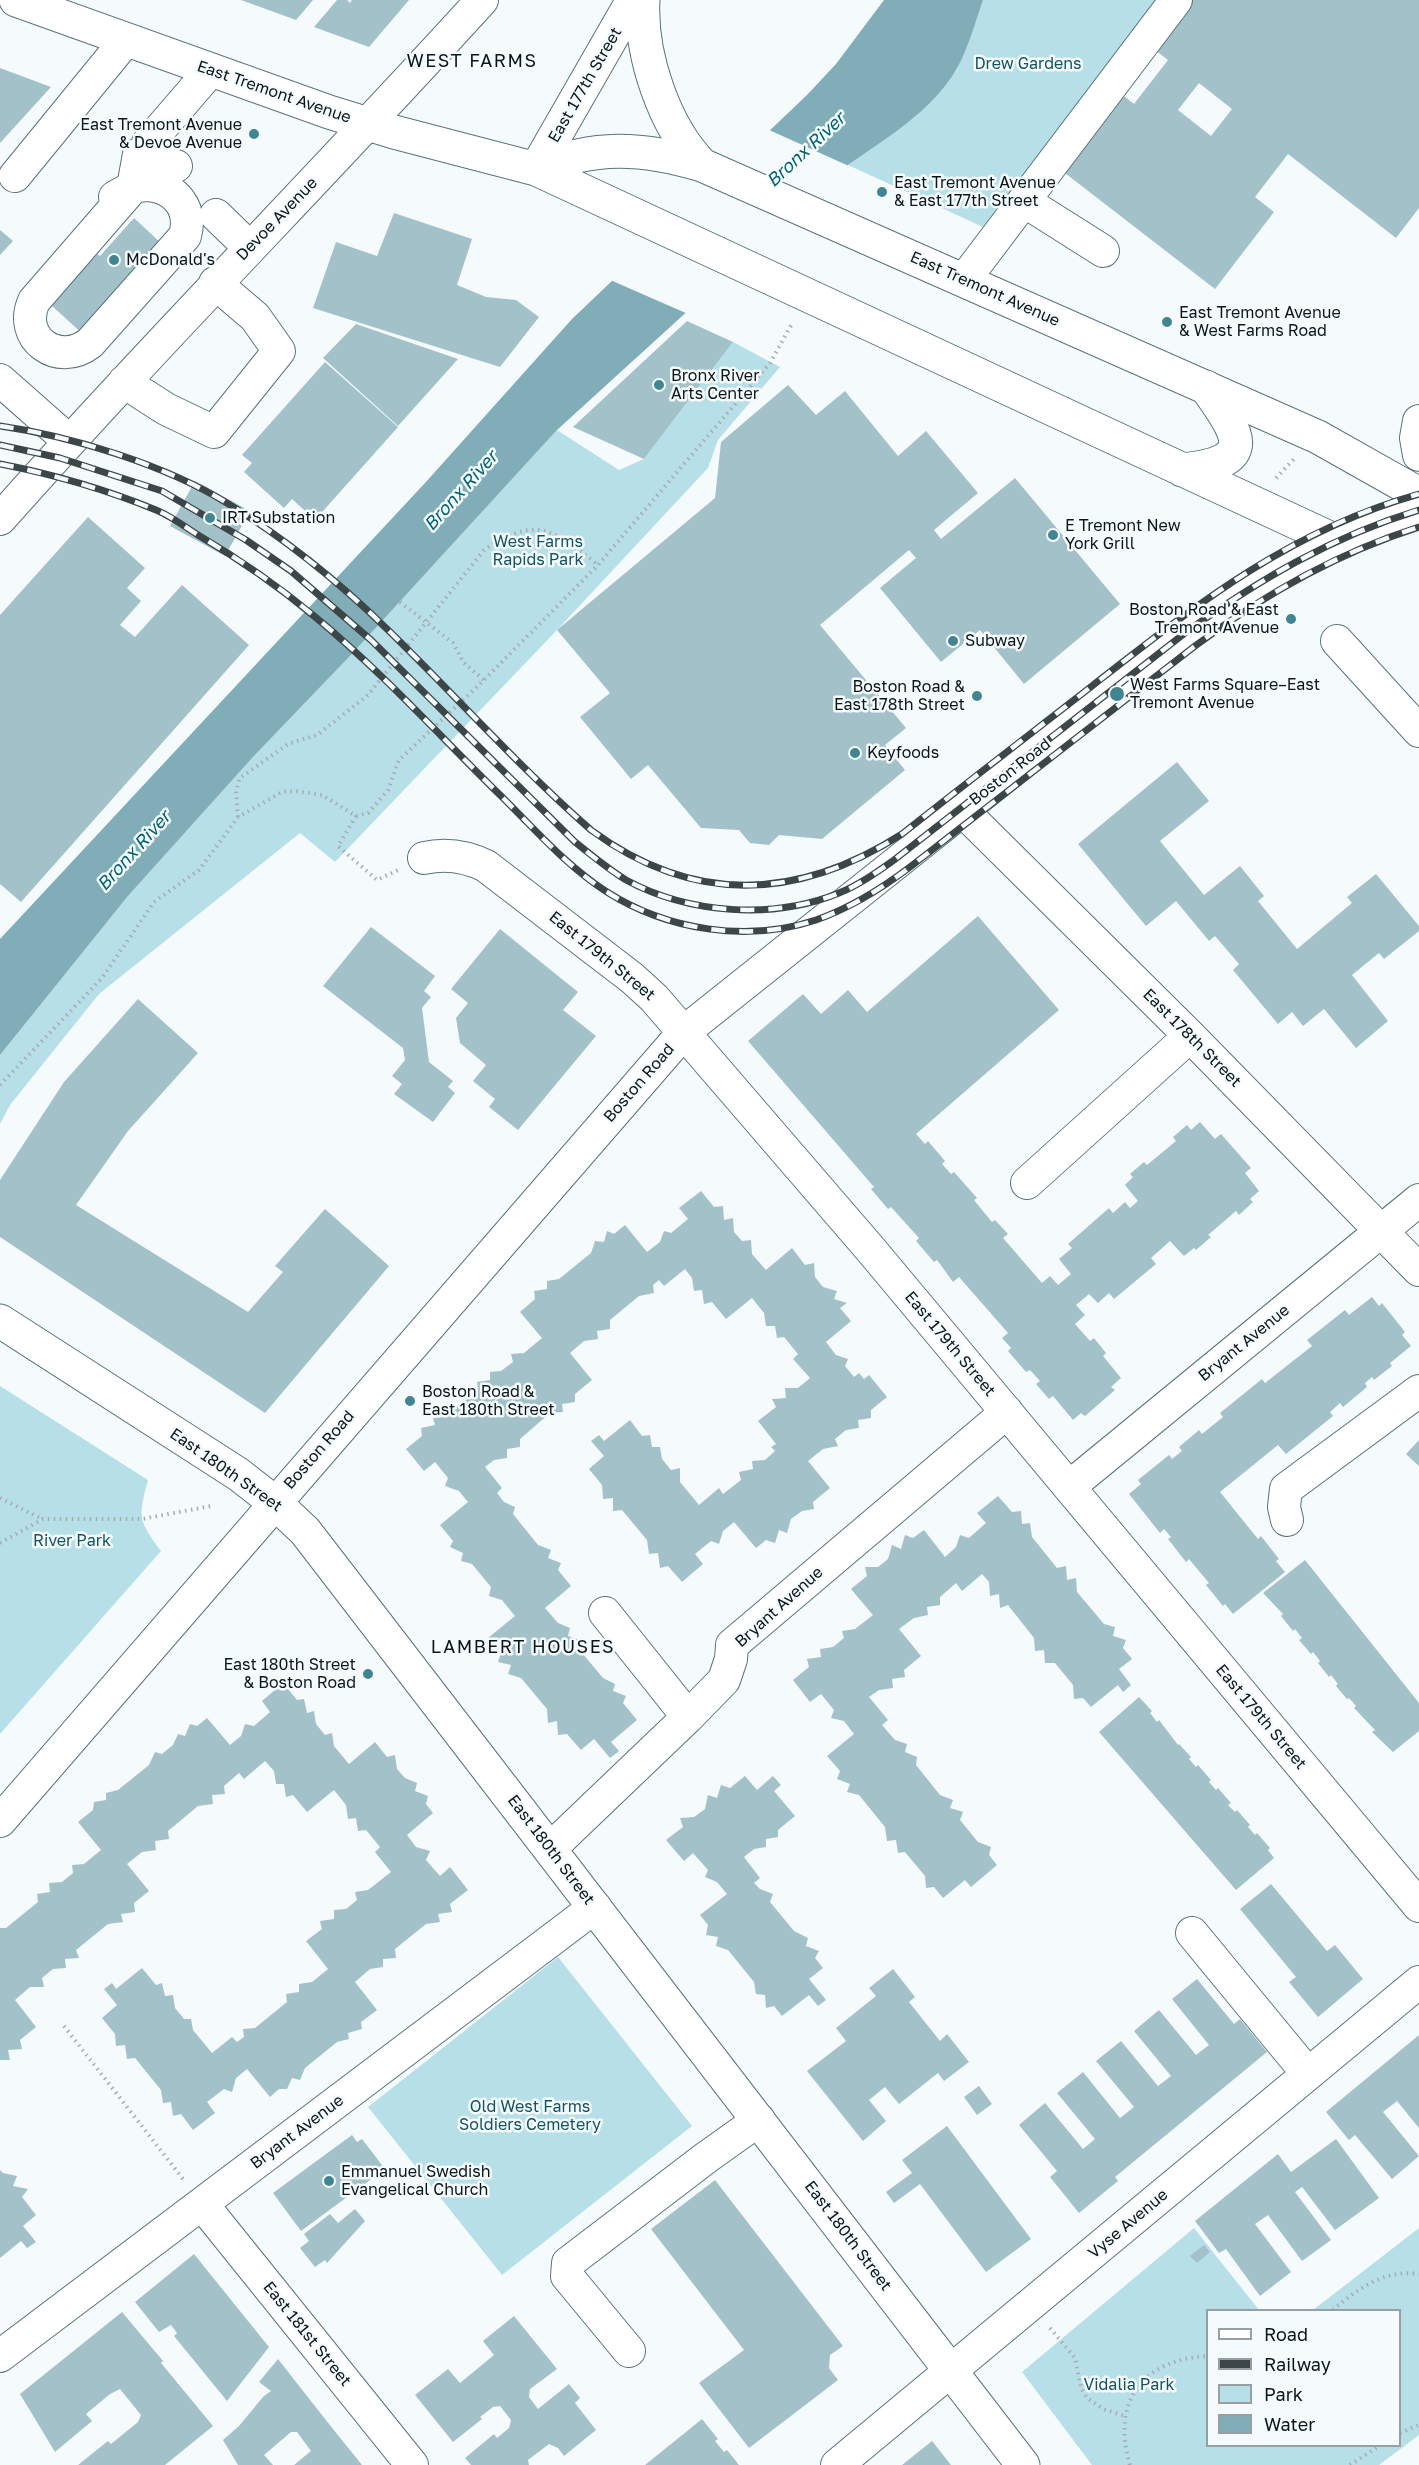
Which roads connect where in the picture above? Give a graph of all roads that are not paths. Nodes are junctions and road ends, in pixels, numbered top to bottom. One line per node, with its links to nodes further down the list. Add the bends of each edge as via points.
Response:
1 (16, 0): 6 (main road, East Tremont Avenue)
2 (482, 0): 8 (street, Devoe Avenue)
3 (633, 0): 12 (main road, East 177th Street)
4 (643, 0): 10 (main road, via 646,43 661,98 676,134)
5 (1176, 0): 15 (street)
6 (126, 40): 7 (main road, East Tremont Avenue); 13 (street)
7 (211, 70): 8 (main road, East Tremont Avenue); 9 (street)
8 (369, 125): 12 (main road, East Tremont Avenue); 18 (street, Devoe Avenue)
9 (148, 143)
10 (702, 165): 12 (main road, East Tremont Avenue, via 644,153 602,151); 20 (main road, East Tremont Avenue)
11 (176, 166): 14 (street, via 139,154)
12 (536, 169): 28 (main road, East Tremont Avenue)
13 (15, 176)
14 (133, 187): 14 (street, via 34,301 31,326 49,349 71,353 90,343 185,236 187,217 174,194 155,186); 16 (street)
15 (1024, 201): 19 (street); 20 (street)
16 (92, 209)
17 (216, 215): 18 (street)
18 (249, 247): 21 (street, Devoe Avenue)
19 (1103, 251)
20 (964, 280): 24 (main road, East Tremont Avenue)
21 (215, 283): 23 (street, Devoe Avenue); 23 (street, via 255,318 279,351 214,432 166,410)
22 (0, 380): 26 (street)
23 (124, 382): 26 (street, Devoe Avenue)
24 (1205, 386): 28 (main road, via 1235,431 1236,444 1224,460); 29 (main road, East Tremont Avenue, via 1335,446)
25 (1419, 421): 27 (street)
26 (69, 441): 31 (street, Devoe Avenue)
27 (1419, 455)
28 (1182, 470): 32 (main road, East Tremont Avenue)
29 (1419, 494)
30 (1419, 510): 32 (main road, Boston Road)
31 (0, 519)
32 (1336, 541): 35 (street, Boston Road, via 1274,572 1207,616)
33 (1337, 641): 34 (street)
34 (1419, 730)
35 (962, 810): 37 (street, Boston Road); 38 (street, East 178th Street)
36 (424, 858): 37 (street, East 179th Street, via 460,856 493,871 638,983)
37 (684, 1032): 45 (street, East 179th Street); 47 (street, Boston Road)
38 (1191, 1036): 39 (street); 41 (street, East 178th Street)
39 (1027, 1183)
40 (1419, 1200): 41 (street, Bryant Avenue)
41 (1381, 1230): 42 (street, East 178th Street); 46 (street, Bryant Avenue)
42 (1419, 1270)
43 (0, 1321): 47 (main road, East 180th Street, via 238,1474)
44 (1419, 1391): 48 (street, via 1286,1490)
45 (1007, 1412): 46 (street, East 179th Street); 50 (street, Bryant Avenue, via 732,1645 724,1680)
46 (1069, 1487): 53 (street, East 179th Street)
47 (274, 1502): 51 (street, Boston Road); 52 (main road, East 180th Street, via 305,1531)
48 (1287, 1520)
49 (605, 1613): 50 (street)
50 (688, 1717): 52 (street, Bryant Avenue)
51 (0, 1821)
52 (551, 1848): 54 (main road, East 180th Street)
53 (1419, 1906)
54 (595, 1907): 58 (main road, East 180th Street); 59 (street, Bryant Avenue)
55 (1192, 1933): 57 (street)
56 (1419, 1982): 57 (street, Vyse Avenue)
57 (1308, 2074): 62 (street, Vyse Avenue)
58 (759, 2120): 60 (street, via 568,2263 567,2276); 62 (main road, East 180th Street)
59 (202, 2204): 61 (street, Bryant Avenue); 63 (street, East 181st Street)
60 (629, 2351)
61 (0, 2356)
62 (951, 2371): 64 (street, Vyse Avenue); 65 (main road, East 180th Street)
63 (412, 2465)
64 (837, 2465)
65 (1023, 2465)

